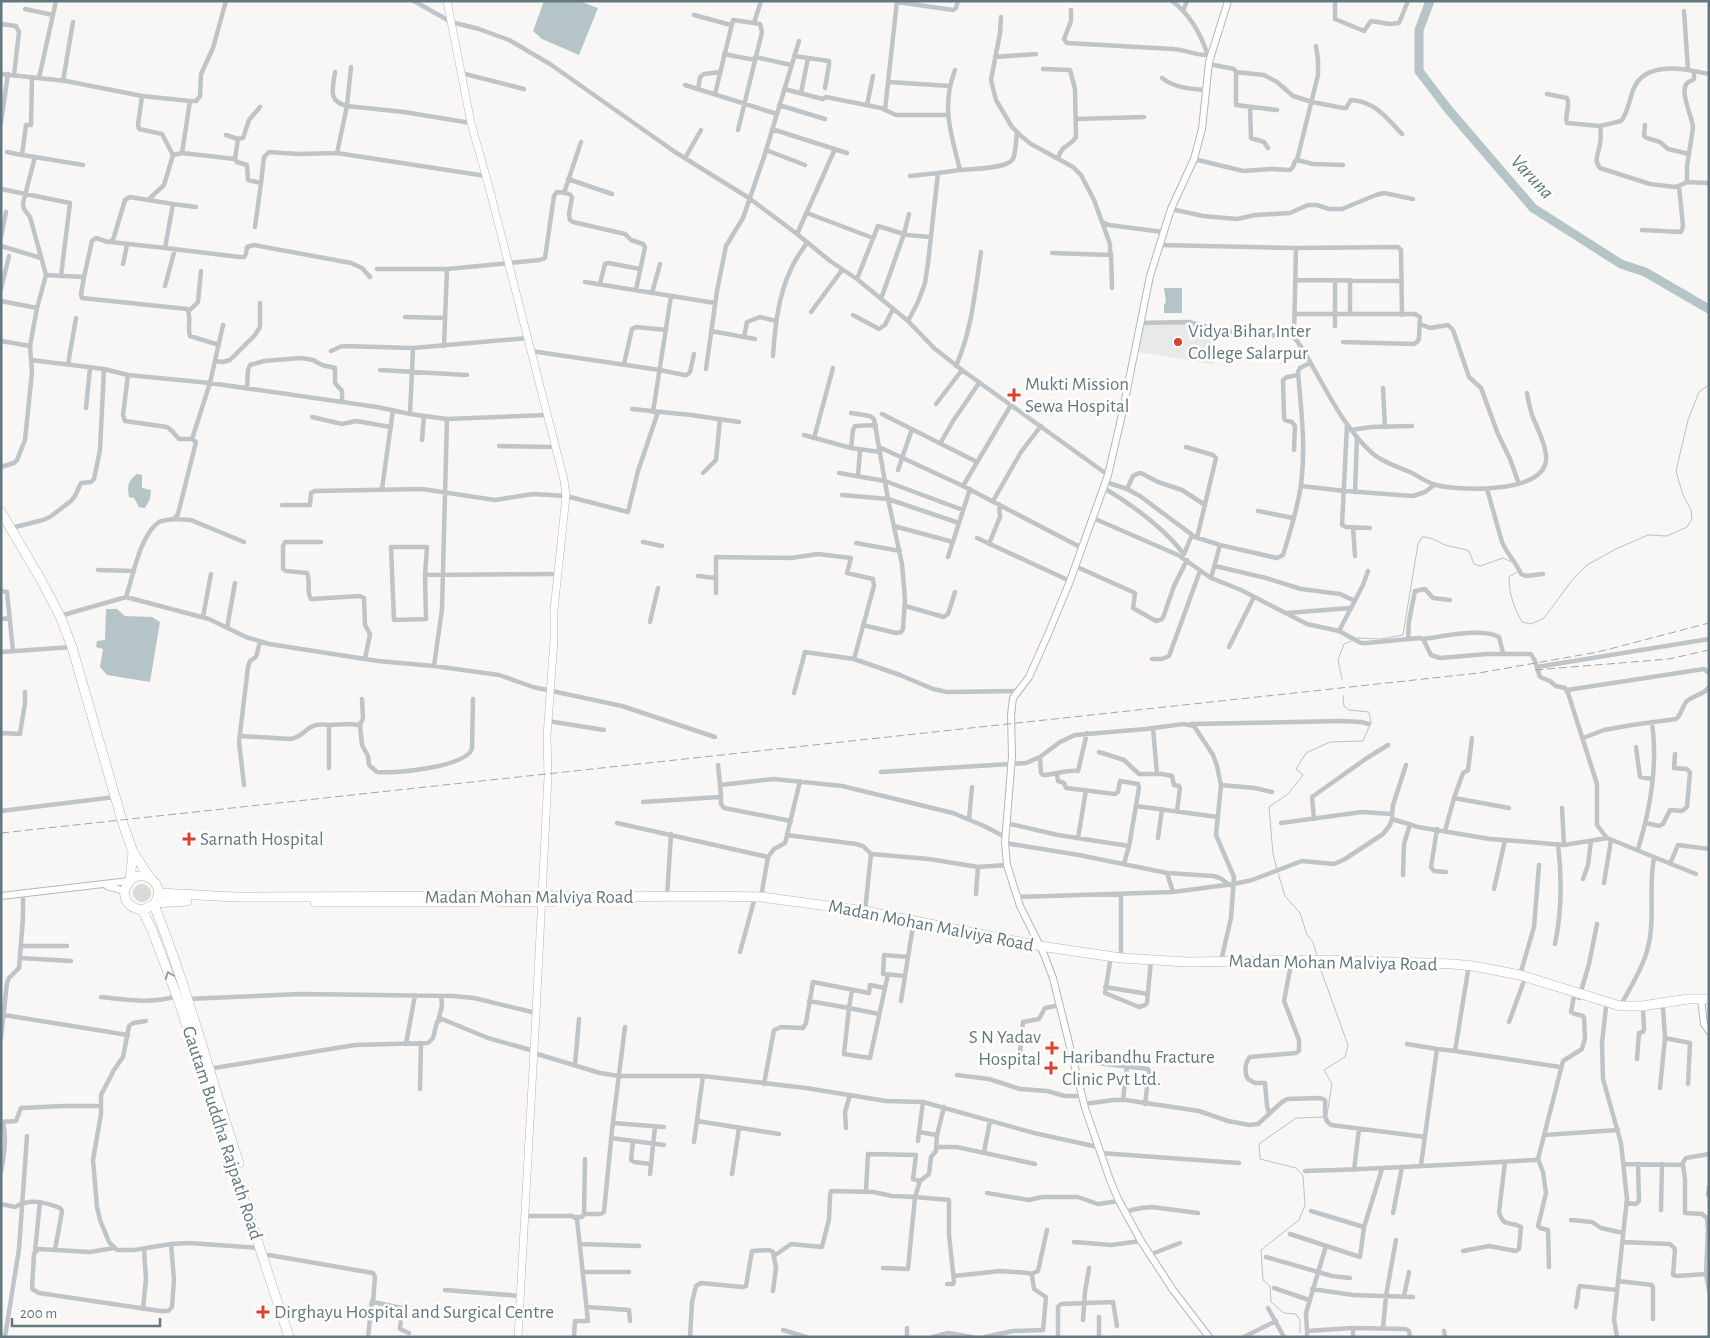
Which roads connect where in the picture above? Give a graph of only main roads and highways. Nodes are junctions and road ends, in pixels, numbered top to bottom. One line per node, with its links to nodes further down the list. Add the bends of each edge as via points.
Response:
1 (447, 1): 7 (main road, via 471,123 566,496 548,721)
2 (1, 512): 3 (highway, via 60,616)
3 (133, 852): 4 (highway); 5 (highway)
4 (150, 878): 5 (highway, via 138,876); 6 (highway, via 156,883)
5 (130, 880): 10 (highway, via 125,897 130,906)
6 (158, 893): 7 (highway, Madan Mohan Malviya Road, via 236,897); 9 (highway)
7 (542, 899): 8 (highway); 8 (highway, Madan Mohan Malviya Road, via 712,896); 9 (highway, via 380,903 178,900); 23 (main road)
8 (758, 899): 11 (highway); 11 (highway, Madan Mohan Malviya Road, via 865,911)
9 (154, 904): 10 (highway); 17 (highway, via 168,940)
10 (142, 910): 17 (highway, Gautam Buddha Rajpath Road, one-way to 10)
11 (1042, 949): 14 (highway, Madan Mohan Malviya Road); 14 (highway, Madan Mohan Malviya Road, via 1110,962)
12 (1312, 962): 13 (highway, Madan Mohan Malviya Road); 14 (highway, Madan Mohan Malviya Road); 14 (highway, Madan Mohan Malviya Road, via 1219,966)
13 (1330, 962): 15 (highway, Madan Mohan Malviya Road, via 1468,970); 15 (highway, Madan Mohan Malviya Road, via 1473,966)
14 (1151, 963)
15 (1522, 978): 16 (highway, Madan Mohan Malviya Road)
16 (1578, 996): 19 (highway, Madan Mohan Malviya Road); 19 (highway, Madan Mohan Malviya Road, via 1606,1007)
17 (181, 998): 20 (highway, Gautam Buddha Rajpath Road)
18 (1702, 999): 19 (highway, Madan Mohan Malviya Road); 19 (highway, Madan Mohan Malviya Road, via 1663,1008)
19 (1619, 1008)
20 (205, 1070): 21 (highway, Gautam Buddha Rajpath Road); 22 (highway)
21 (289, 1337)
22 (295, 1337)
23 (518, 1337)

